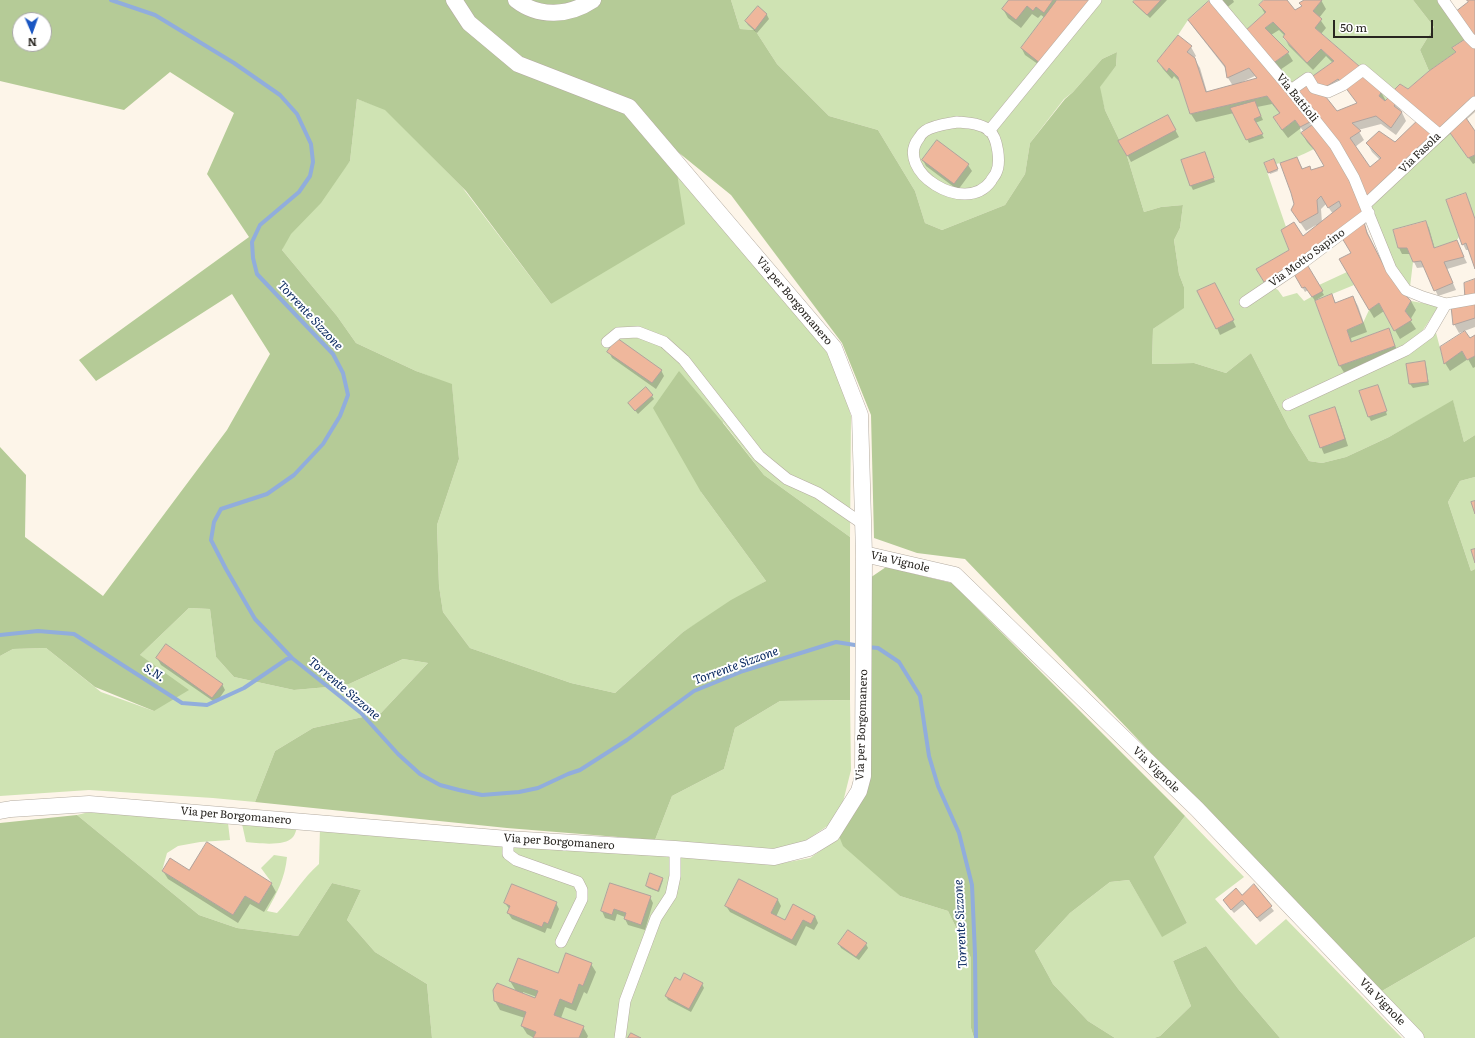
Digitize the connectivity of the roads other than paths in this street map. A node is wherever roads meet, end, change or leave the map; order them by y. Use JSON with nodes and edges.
{"nodes":[{"id":1,"x":454,"y":0,"type":"edge"},
{"id":2,"x":516,"y":0,"type":"edge"},
{"id":3,"x":593,"y":0,"type":"edge"},
{"id":4,"x":1096,"y":0,"type":"edge"},
{"id":5,"x":1215,"y":0,"type":"edge"},
{"id":6,"x":1443,"y":0,"type":"edge"},
{"id":7,"x":1475,"y":43,"type":"edge"},
{"id":8,"x":1291,"y":90,"type":"junction"},
{"id":9,"x":1475,"y":102,"type":"edge"},
{"id":10,"x":989,"y":131,"type":"junction"},
{"id":11,"x":1440,"y":135,"type":"junction"},
{"id":12,"x":1367,"y":208,"type":"junction"},
{"id":13,"x":1475,"y":299,"type":"edge"},
{"id":14,"x":1245,"y":302,"type":"dead end"},
{"id":15,"x":1446,"y":304,"type":"junction"},
{"id":16,"x":607,"y":342,"type":"dead end"},
{"id":17,"x":1288,"y":405,"type":"dead end"},
{"id":18,"x":863,"y":524,"type":"junction"},
{"id":19,"x":864,"y":554,"type":"junction"},
{"id":20,"x":0,"y":811,"type":"edge"},
{"id":21,"x":508,"y":839,"type":"junction"},
{"id":22,"x":675,"y":849,"type":"junction"},
{"id":23,"x":561,"y":942,"type":"dead end"},
{"id":24,"x":620,"y":1038,"type":"edge"},
{"id":25,"x":1416,"y":1038,"type":"edge"}],
"edges":[{"from":1,"to":18,"type":"main road","name":"Via per Borgomanero"},
{"from":2,"to":3,"type":"main road"},
{"from":4,"to":10,"type":"street"},
{"from":5,"to":8,"type":"street","name":"Via Battioli"},
{"from":6,"to":7,"type":"street"},
{"from":8,"to":11,"type":"street"},
{"from":8,"to":12,"type":"street","name":"Via Battioli"},
{"from":9,"to":11,"type":"street","name":"Via Fasola"},
{"from":10,"to":10,"type":"street"},
{"from":11,"to":12,"type":"street","name":"Via Fasola"},
{"from":12,"to":14,"type":"street","name":"Via Motto Sapino"},
{"from":12,"to":15,"type":"street","name":"Via Battioli"},
{"from":13,"to":15,"type":"street"},
{"from":15,"to":17,"type":"street"},
{"from":16,"to":18,"type":"street"},
{"from":18,"to":19,"type":"main road","name":"Via per Borgomanero"},
{"from":19,"to":22,"type":"main road","name":"Via per Borgomanero"},
{"from":19,"to":25,"type":"main road","name":"Via Vignole"},
{"from":20,"to":21,"type":"main road","name":"Via per Borgomanero"},
{"from":21,"to":22,"type":"main road","name":"Via per Borgomanero"},
{"from":21,"to":23,"type":"street"},
{"from":22,"to":24,"type":"street"}]}
